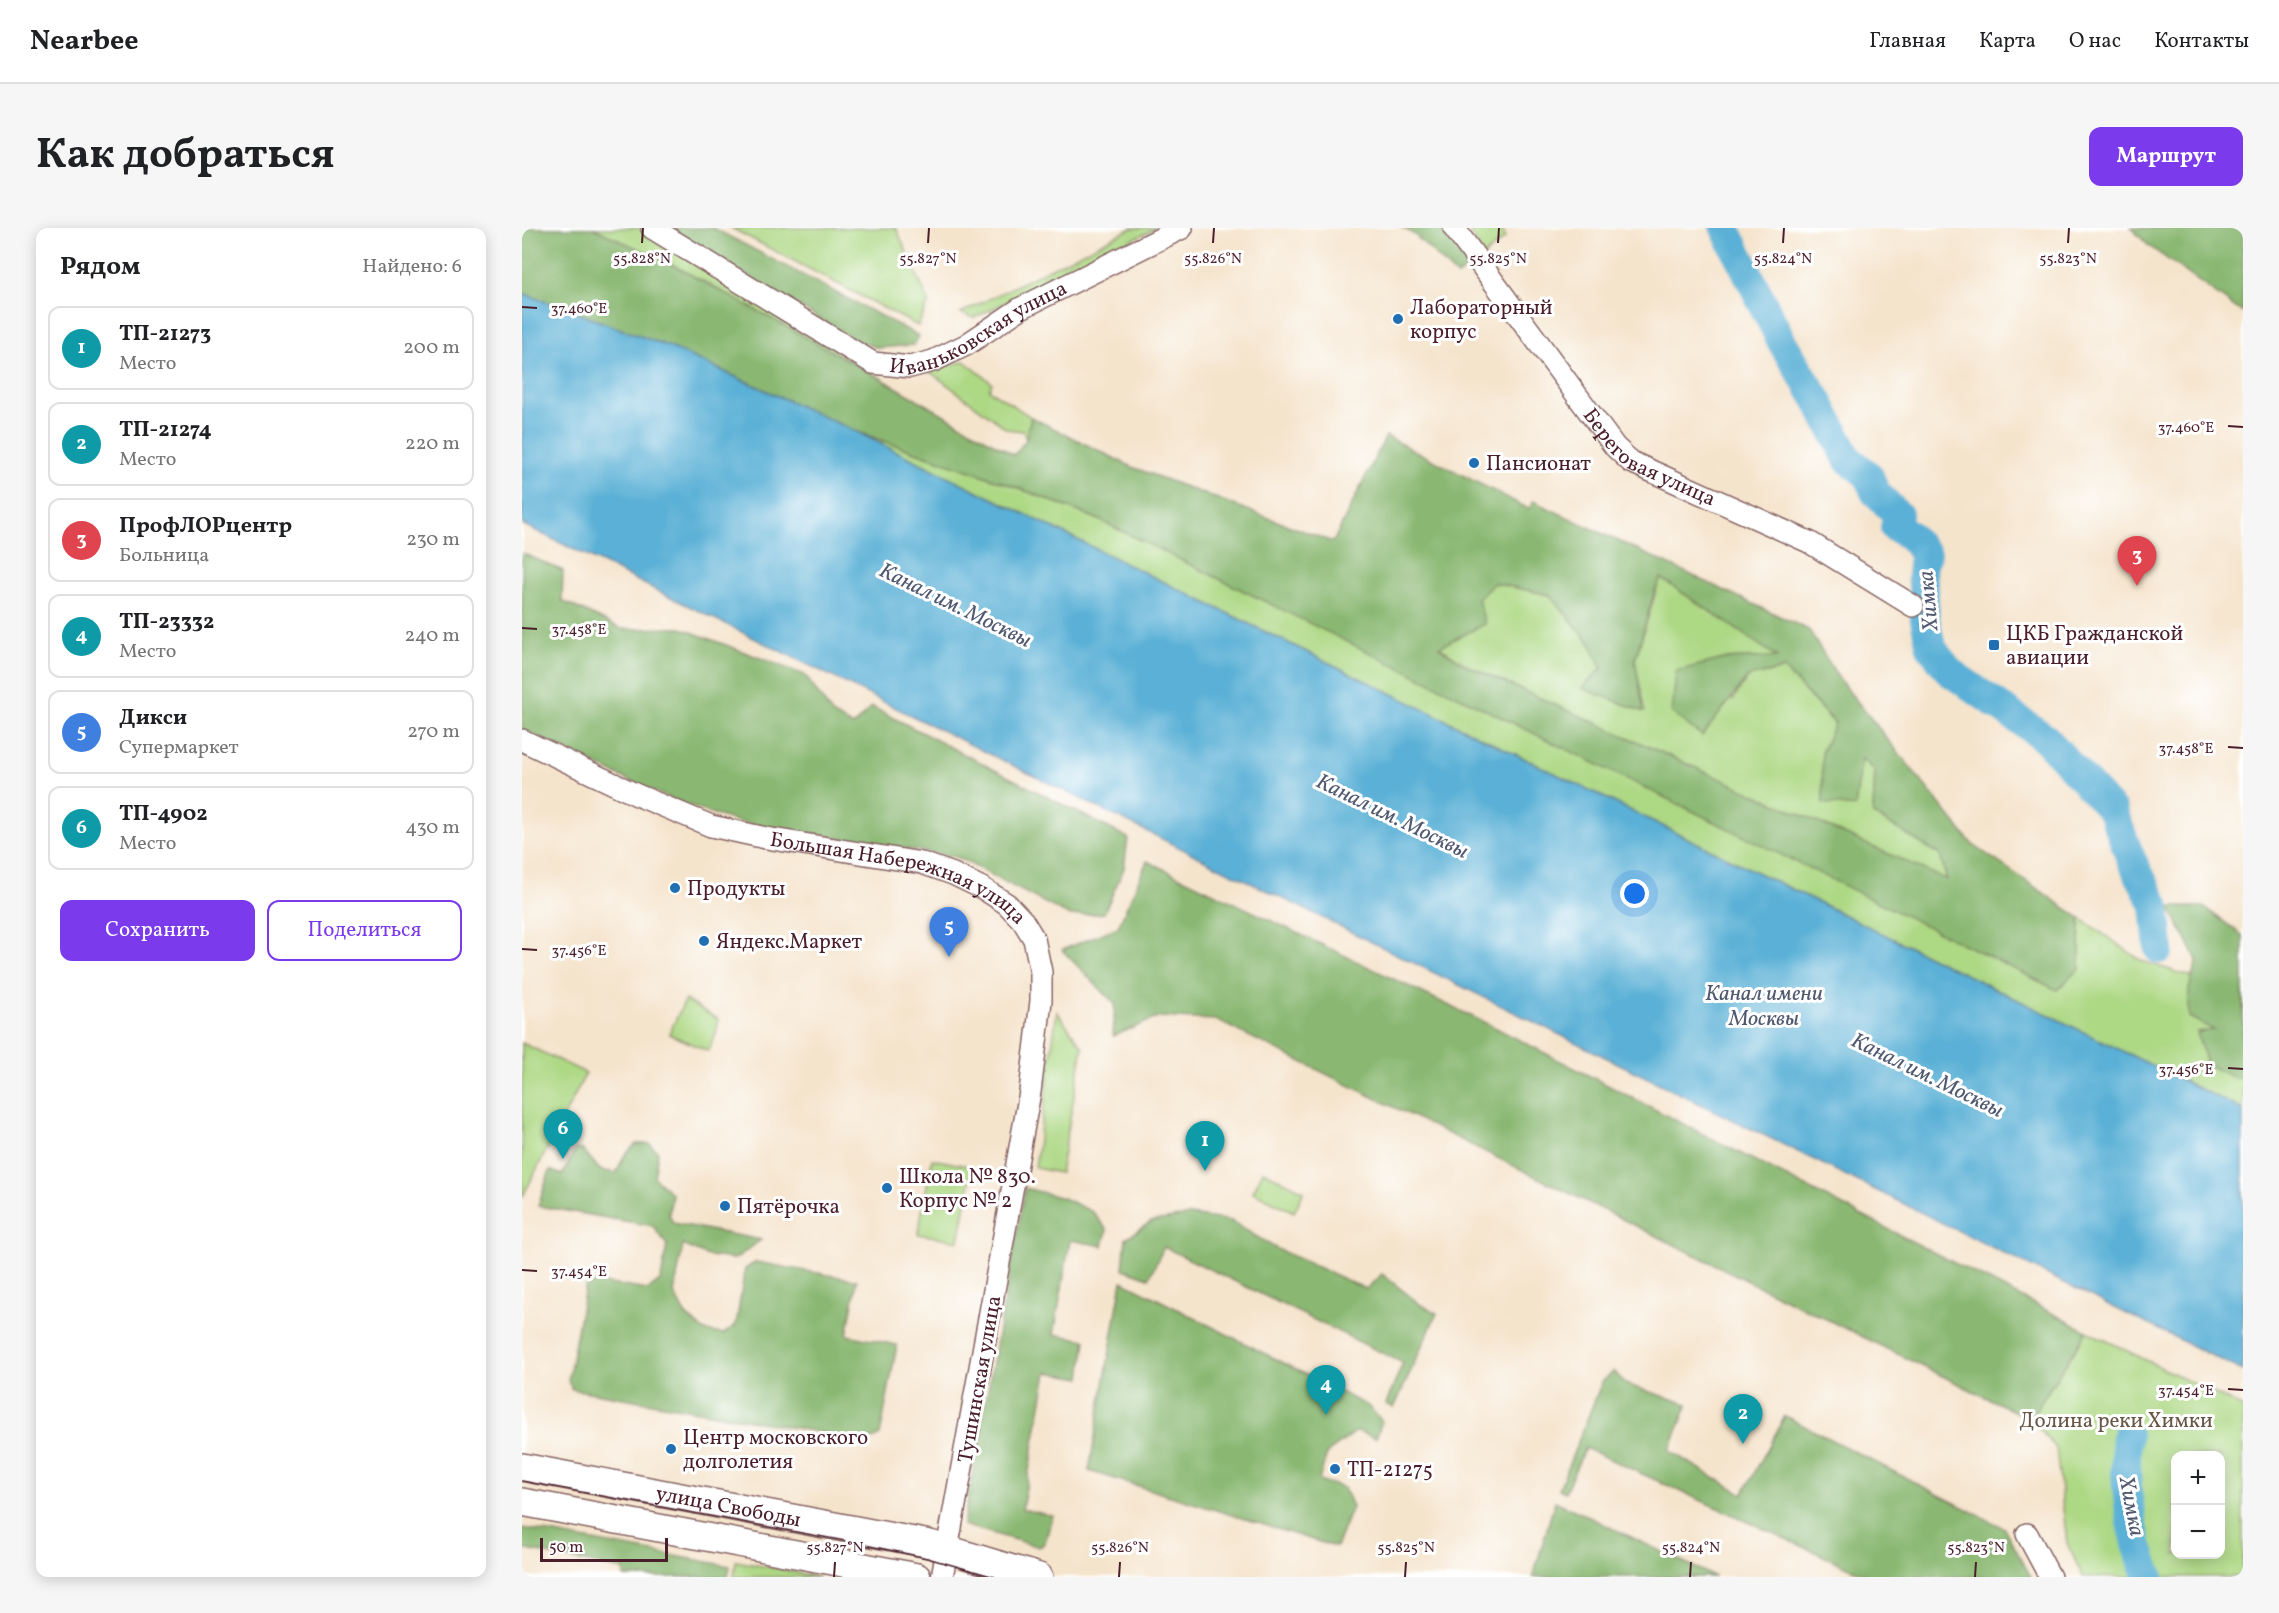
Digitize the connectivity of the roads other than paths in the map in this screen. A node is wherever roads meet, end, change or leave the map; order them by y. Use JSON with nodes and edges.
{"nodes":[{"id":1,"x":652,"y":228,"type":"edge"},
{"id":2,"x":1182,"y":228,"type":"edge"},
{"id":3,"x":1455,"y":228,"type":"edge"},
{"id":4,"x":1913,"y":606,"type":"dead end"},
{"id":5,"x":522,"y":740,"type":"edge"},
{"id":6,"x":1016,"y":1182,"type":"joint"},
{"id":7,"x":522,"y":1467,"type":"edge"},
{"id":8,"x":522,"y":1502,"type":"edge"},
{"id":9,"x":2027,"y":1534,"type":"dead end"},
{"id":10,"x":948,"y":1550,"type":"junction"},
{"id":11,"x":917,"y":1577,"type":"edge"},
{"id":12,"x":942,"y":1577,"type":"edge"},
{"id":13,"x":1039,"y":1577,"type":"edge"},
{"id":14,"x":2050,"y":1577,"type":"edge"}],
"edges":[{"from":1,"to":2,"type":"street","name":"Иваньковская улица"},
{"from":3,"to":4,"type":"street","name":"Береговая улица"},
{"from":5,"to":6,"type":"street","name":"Большая Набережная улица"},
{"from":6,"to":10,"type":"street","name":"Тушинская улица"},
{"from":7,"to":10,"type":"main road","name":"улица Свободы"},
{"from":8,"to":11,"type":"main road","name":"улица Свободы"},
{"from":9,"to":14,"type":"street"},
{"from":10,"to":12,"type":"street","name":"Тушинская улица"},
{"from":10,"to":13,"type":"main road","name":"улица Свободы"}]}
